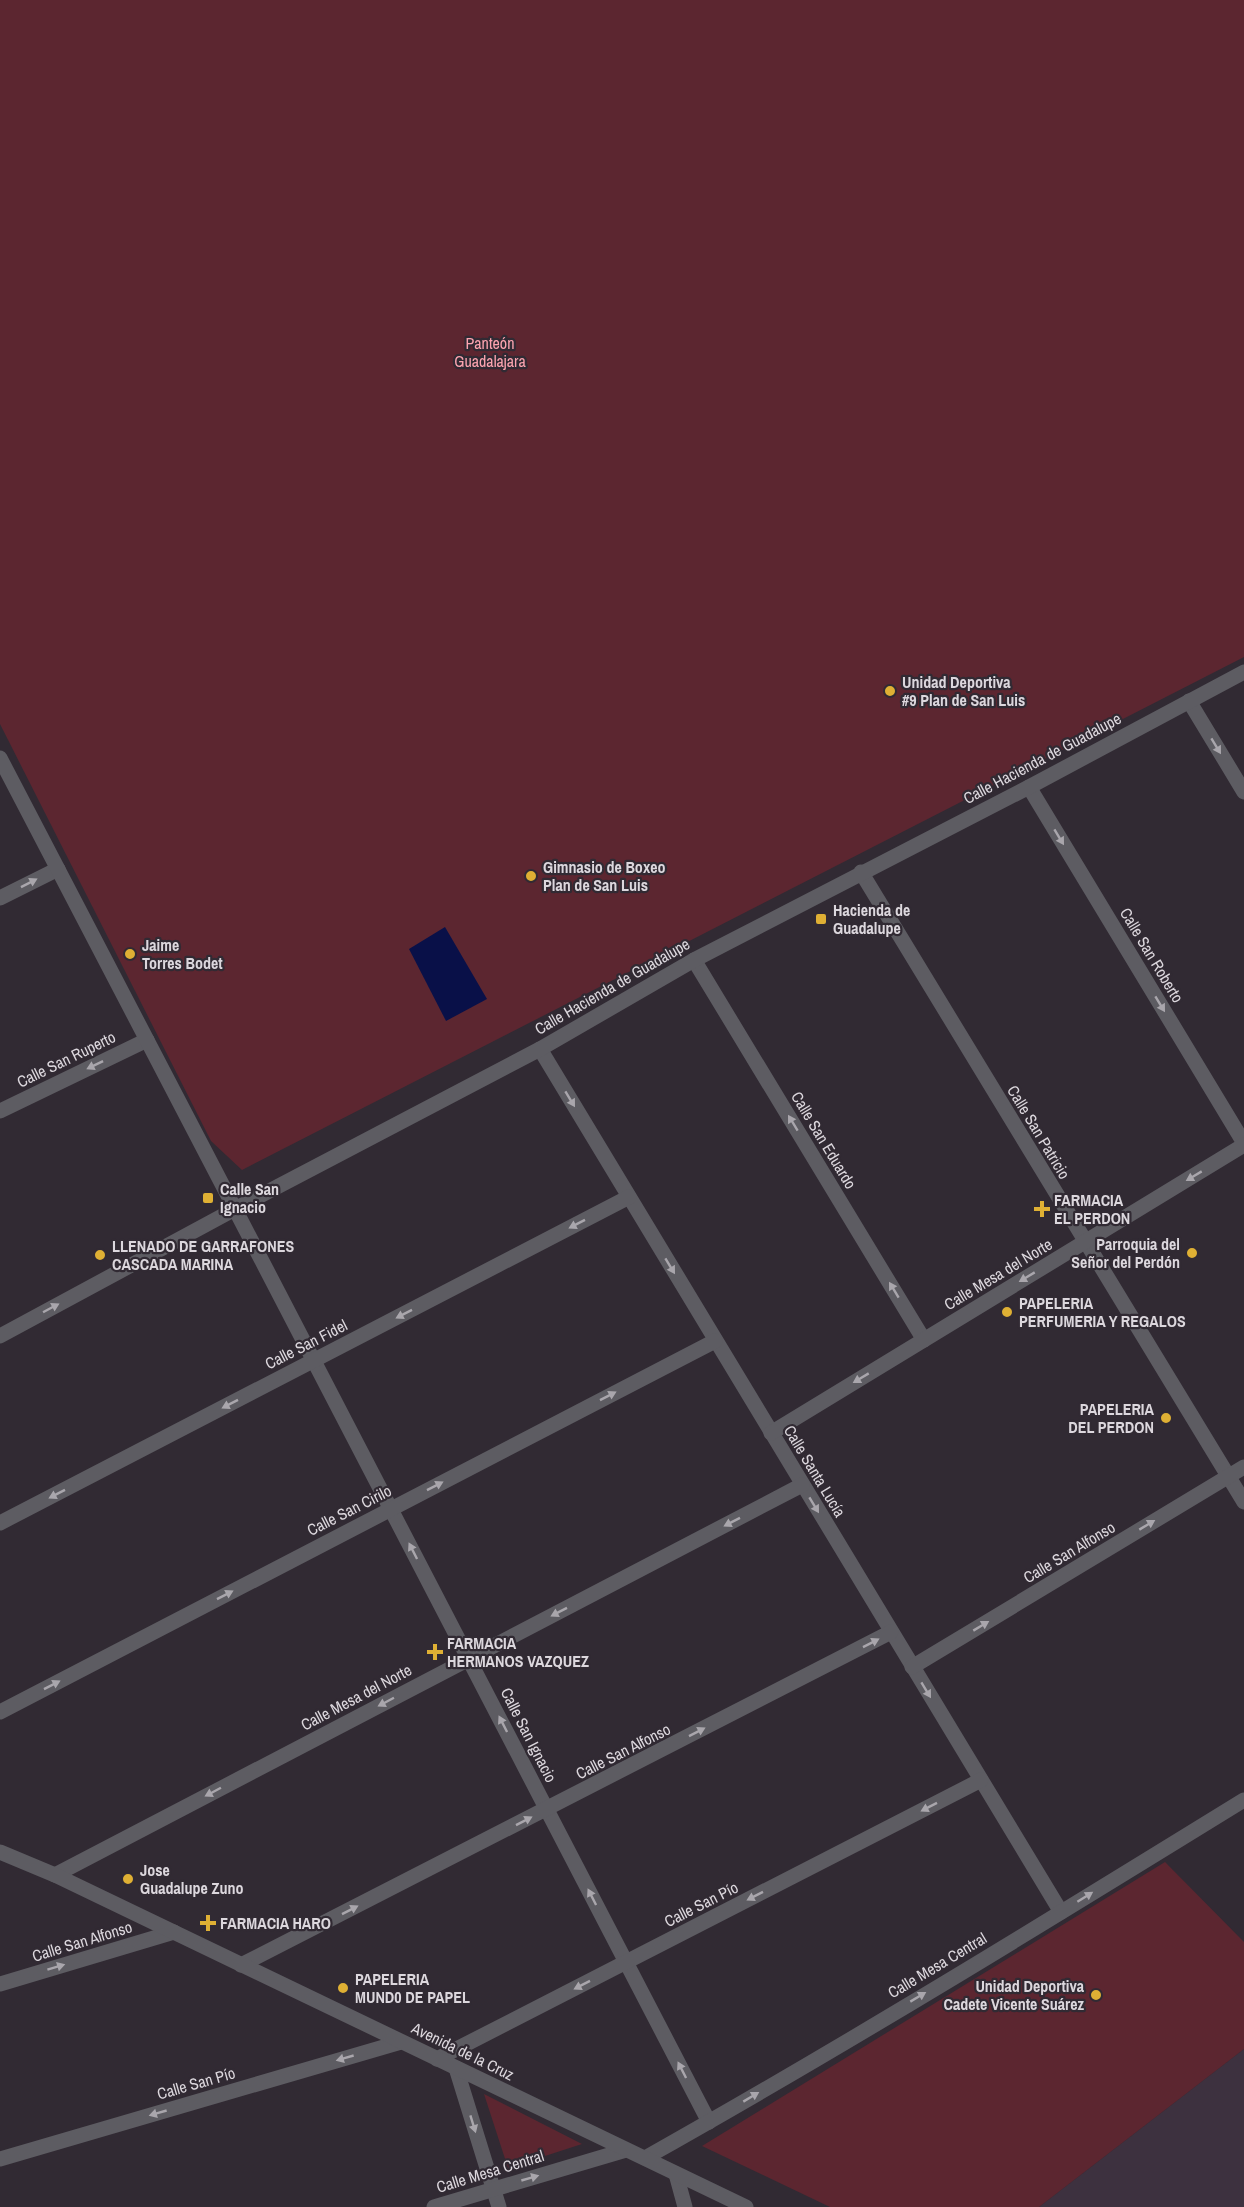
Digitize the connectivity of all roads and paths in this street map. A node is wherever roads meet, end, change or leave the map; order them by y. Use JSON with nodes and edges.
{"nodes":[{"id":1,"x":1244,"y":672,"type":"edge"},
{"id":2,"x":1189,"y":700,"type":"junction"},
{"id":3,"x":0,"y":758,"type":"edge"},
{"id":4,"x":1029,"y":787,"type":"junction"},
{"id":5,"x":1244,"y":792,"type":"edge"},
{"id":6,"x":58,"y":869,"type":"junction"},
{"id":7,"x":861,"y":872,"type":"junction"},
{"id":8,"x":0,"y":898,"type":"edge"},
{"id":9,"x":694,"y":960,"type":"junction"},
{"id":10,"x":147,"y":1040,"type":"junction"},
{"id":11,"x":540,"y":1048,"type":"junction"},
{"id":12,"x":0,"y":1111,"type":"edge"},
{"id":13,"x":1244,"y":1144,"type":"edge"},
{"id":14,"x":628,"y":1197,"type":"junction"},
{"id":15,"x":236,"y":1209,"type":"junction"},
{"id":16,"x":1084,"y":1242,"type":"junction"},
{"id":17,"x":0,"y":1336,"type":"edge"},
{"id":18,"x":924,"y":1340,"type":"junction"},
{"id":19,"x":715,"y":1341,"type":"junction"},
{"id":20,"x":314,"y":1360,"type":"junction"},
{"id":21,"x":771,"y":1433,"type":"junction"},
{"id":22,"x":1244,"y":1467,"type":"edge"},
{"id":23,"x":1228,"y":1476,"type":"junction"},
{"id":24,"x":802,"y":1485,"type":"junction"},
{"id":25,"x":1244,"y":1502,"type":"edge"},
{"id":26,"x":391,"y":1509,"type":"junction"},
{"id":27,"x":0,"y":1523,"type":"edge"},
{"id":28,"x":891,"y":1632,"type":"junction"},
{"id":29,"x":469,"y":1659,"type":"junction"},
{"id":30,"x":912,"y":1667,"type":"junction"},
{"id":31,"x":0,"y":1712,"type":"edge"},
{"id":32,"x":981,"y":1780,"type":"junction"},
{"id":33,"x":1244,"y":1800,"type":"edge"},
{"id":34,"x":547,"y":1810,"type":"junction"},
{"id":35,"x":0,"y":1852,"type":"edge"},
{"id":36,"x":55,"y":1875,"type":"junction"},
{"id":37,"x":1061,"y":1912,"type":"junction"},
{"id":38,"x":174,"y":1932,"type":"junction"},
{"id":39,"x":626,"y":1962,"type":"junction"},
{"id":40,"x":242,"y":1965,"type":"junction"},
{"id":41,"x":0,"y":1984,"type":"edge"},
{"id":42,"x":401,"y":2042,"type":"junction"},
{"id":43,"x":437,"y":2059,"type":"junction"},
{"id":44,"x":456,"y":2068,"type":"junction"},
{"id":45,"x":709,"y":2122,"type":"junction"},
{"id":46,"x":626,"y":2150,"type":"junction"},
{"id":47,"x":645,"y":2158,"type":"junction"},
{"id":48,"x":0,"y":2159,"type":"edge"},
{"id":49,"x":676,"y":2174,"type":"junction"},
{"id":50,"x":493,"y":2189,"type":"junction"},
{"id":51,"x":434,"y":2207,"type":"edge"},
{"id":52,"x":499,"y":2207,"type":"edge"},
{"id":53,"x":685,"y":2207,"type":"edge"},
{"id":54,"x":746,"y":2207,"type":"edge"}],
"edges":[{"from":1,"to":2,"type":"street","name":"Calle Hacienda de Guadalupe"},
{"from":2,"to":4,"type":"street","name":"Calle Hacienda de Guadalupe"},
{"from":2,"to":5,"type":"street","one_way":true},
{"from":3,"to":6,"type":"street","name":"Calle San Ignacio"},
{"from":4,"to":7,"type":"street","name":"Calle Hacienda de Guadalupe"},
{"from":4,"to":13,"type":"street","name":"Calle San Roberto","one_way":true},
{"from":8,"to":6,"type":"street","one_way":true},
{"from":6,"to":10,"type":"street","name":"Calle San Ignacio"},
{"from":7,"to":9,"type":"street","name":"Calle Hacienda de Guadalupe"},
{"from":7,"to":16,"type":"street","name":"Calle San Patricio"},
{"from":9,"to":11,"type":"street","name":"Calle Hacienda de Guadalupe"},
{"from":18,"to":9,"type":"street","name":"Calle San Eduardo","one_way":true},
{"from":10,"to":12,"type":"street","name":"Calle San Ruperto","one_way":true},
{"from":10,"to":15,"type":"street","name":"Calle San Ignacio"},
{"from":11,"to":14,"type":"street","name":"Calle Santa Lucía","one_way":true},
{"from":11,"to":15,"type":"street","name":"Calle Hacienda de Guadalupe"},
{"from":13,"to":16,"type":"street","name":"Calle Mesa del Norte","one_way":true},
{"from":14,"to":19,"type":"street","name":"Calle Santa Lucía","one_way":true},
{"from":14,"to":20,"type":"street","name":"Calle San Fidel","one_way":true},
{"from":17,"to":15,"type":"street","name":"Calle Hacienda de Guadalupe","one_way":true},
{"from":15,"to":20,"type":"street","name":"Calle San Ignacio"},
{"from":16,"to":18,"type":"street","name":"Calle Mesa del Norte","one_way":true},
{"from":16,"to":23,"type":"street","name":"Calle San Patricio"},
{"from":18,"to":21,"type":"street","name":"Calle Mesa del Norte","one_way":true},
{"from":19,"to":21,"type":"street","name":"Calle Santa Lucía"},
{"from":26,"to":19,"type":"street","name":"Calle San Cirilo","one_way":true},
{"from":20,"to":26,"type":"street","name":"Calle San Ignacio"},
{"from":20,"to":27,"type":"street","name":"Calle San Fidel","one_way":true},
{"from":21,"to":24,"type":"street","name":"Calle Santa Lucía"},
{"from":22,"to":23,"type":"street","name":"Calle San Alfonso"},
{"from":23,"to":25,"type":"street","name":"Calle San Patricio"},
{"from":30,"to":23,"type":"street","name":"Calle San Alfonso","one_way":true},
{"from":24,"to":28,"type":"street","name":"Calle Santa Lucía","one_way":true},
{"from":24,"to":29,"type":"street","name":"Calle Mesa del Norte","one_way":true},
{"from":29,"to":26,"type":"street","name":"Calle San Ignacio","one_way":true},
{"from":31,"to":26,"type":"street","name":"Calle San Cirilo","one_way":true},
{"from":28,"to":30,"type":"street","name":"Calle Santa Lucía"},
{"from":34,"to":28,"type":"street","name":"Calle San Alfonso","one_way":true},
{"from":34,"to":29,"type":"street","name":"Calle San Ignacio","one_way":true},
{"from":29,"to":36,"type":"street","name":"Calle Mesa del Norte","one_way":true},
{"from":30,"to":32,"type":"street","name":"Calle Santa Lucía","one_way":true},
{"from":32,"to":37,"type":"street","name":"Calle Santa Lucía"},
{"from":32,"to":39,"type":"street","name":"Calle San Pío","one_way":true},
{"from":37,"to":33,"type":"street","name":"Calle Mesa Central","one_way":true},
{"from":39,"to":34,"type":"street","name":"Calle San Ignacio","one_way":true},
{"from":40,"to":34,"type":"street","name":"Calle San Alfonso","one_way":true},
{"from":35,"to":36,"type":"street","name":"Avenida de la Cruz"},
{"from":36,"to":38,"type":"street","name":"Avenida de la Cruz"},
{"from":45,"to":37,"type":"street","name":"Calle Mesa Central","one_way":true},
{"from":38,"to":40,"type":"street","name":"Avenida de la Cruz"},
{"from":41,"to":38,"type":"street","name":"Calle San Alfonso","one_way":true},
{"from":39,"to":43,"type":"street","name":"Calle San Pío","one_way":true},
{"from":45,"to":39,"type":"street","name":"Calle San Ignacio","one_way":true},
{"from":40,"to":42,"type":"street","name":"Avenida de la Cruz"},
{"from":42,"to":43,"type":"street","name":"Avenida de la Cruz"},
{"from":42,"to":48,"type":"street","name":"Calle San Pío","one_way":true},
{"from":43,"to":44,"type":"street","name":"Avenida de la Cruz"},
{"from":44,"to":46,"type":"street","name":"Avenida de la Cruz"},
{"from":44,"to":50,"type":"street","one_way":true},
{"from":45,"to":47,"type":"street","name":"Calle Mesa Central"},
{"from":46,"to":47,"type":"street","name":"Avenida de la Cruz"},
{"from":50,"to":46,"type":"street","name":"Calle Mesa Central","one_way":true},
{"from":47,"to":49,"type":"street","name":"Avenida de la Cruz"},
{"from":49,"to":53,"type":"street"},
{"from":49,"to":54,"type":"street","name":"Avenida de la Cruz"},
{"from":50,"to":51,"type":"street","name":"Calle Mesa Central"},
{"from":50,"to":52,"type":"street"}]}
